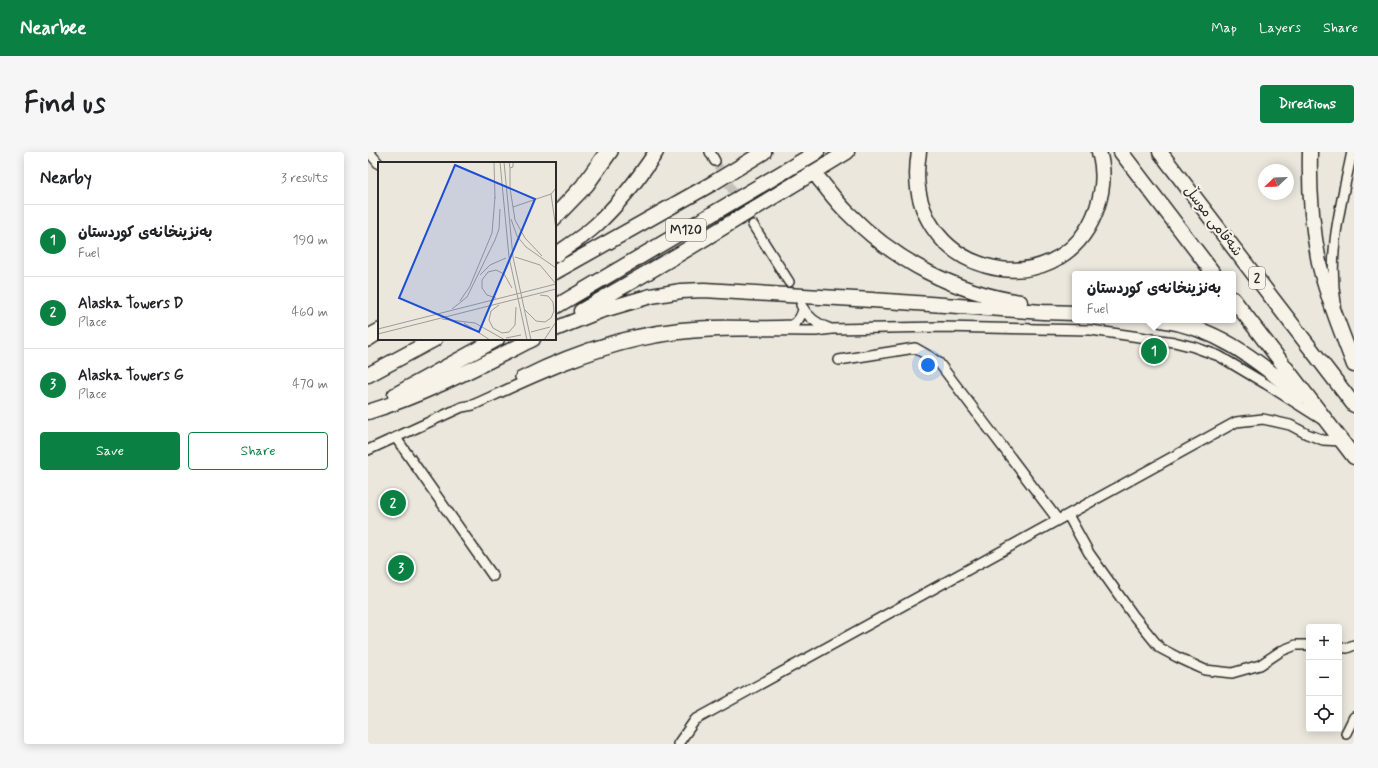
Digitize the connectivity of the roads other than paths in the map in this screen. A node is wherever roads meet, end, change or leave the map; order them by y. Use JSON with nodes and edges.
{"nodes":[{"id":1,"x":369,"y":152,"type":"edge"},
{"id":2,"x":604,"y":152,"type":"edge"},
{"id":3,"x":613,"y":152,"type":"edge"},
{"id":4,"x":656,"y":152,"type":"edge"},
{"id":5,"x":710,"y":152,"type":"edge"},
{"id":6,"x":764,"y":152,"type":"edge"},
{"id":7,"x":817,"y":152,"type":"edge"},
{"id":8,"x":847,"y":152,"type":"edge"},
{"id":9,"x":919,"y":152,"type":"edge"},
{"id":10,"x":1099,"y":152,"type":"edge"},
{"id":11,"x":1121,"y":152,"type":"edge"},
{"id":12,"x":1160,"y":152,"type":"edge"},
{"id":13,"x":1310,"y":152,"type":"edge"},
{"id":14,"x":1352,"y":152,"type":"edge"},
{"id":15,"x":715,"y":161,"type":"tunnel mouth"},
{"id":16,"x":378,"y":163,"type":"edge"},
{"id":17,"x":819,"y":179,"type":"dead end"},
{"id":18,"x":556,"y":211,"type":"edge"},
{"id":19,"x":556,"y":219,"type":"edge"},
{"id":20,"x":753,"y":225,"type":"tunnel mouth"},
{"id":21,"x":556,"y":254,"type":"edge"},
{"id":22,"x":556,"y":271,"type":"edge"},
{"id":23,"x":1212,"y":271,"type":"edge"},
{"id":24,"x":789,"y":282,"type":"dead end"},
{"id":25,"x":1236,"y":303,"type":"edge"},
{"id":26,"x":556,"y":306,"type":"edge"},
{"id":27,"x":1072,"y":311,"type":"edge"},
{"id":28,"x":1072,"y":312,"type":"edge"},
{"id":29,"x":1173,"y":323,"type":"edge"},
{"id":30,"x":556,"y":325,"type":"edge"},
{"id":31,"x":378,"y":329,"type":"edge"},
{"id":32,"x":556,"y":329,"type":"edge"},
{"id":33,"x":832,"y":329,"type":"junction"},
{"id":34,"x":368,"y":334,"type":"edge"},
{"id":35,"x":378,"y":336,"type":"edge"},
{"id":36,"x":1343,"y":337,"type":"junction"},
{"id":37,"x":433,"y":340,"type":"edge"},
{"id":38,"x":495,"y":340,"type":"edge"},
{"id":39,"x":530,"y":340,"type":"edge"},
{"id":40,"x":368,"y":342,"type":"edge"},
{"id":41,"x":839,"y":360,"type":"dead end"},
{"id":42,"x":1354,"y":365,"type":"edge"},
{"id":43,"x":368,"y":375,"type":"edge"},
{"id":44,"x":1354,"y":405,"type":"edge"},
{"id":45,"x":462,"y":407,"type":"junction"},
{"id":46,"x":1318,"y":409,"type":"junction"},
{"id":47,"x":368,"y":411,"type":"edge"},
{"id":48,"x":1330,"y":425,"type":"junction"},
{"id":49,"x":396,"y":438,"type":"junction"},
{"id":50,"x":1342,"y":441,"type":"junction"},
{"id":51,"x":368,"y":450,"type":"edge"},
{"id":52,"x":1354,"y":457,"type":"edge"},
{"id":53,"x":1068,"y":515,"type":"junction"},
{"id":54,"x":1058,"y":520,"type":"junction"},
{"id":55,"x":493,"y":576,"type":"dead end"},
{"id":56,"x":1306,"y":645,"type":"edge"},
{"id":57,"x":1342,"y":647,"type":"edge"},
{"id":58,"x":1354,"y":647,"type":"edge"},
{"id":59,"x":1354,"y":717,"type":"edge"},
{"id":60,"x":1346,"y":733,"type":"dead end"},
{"id":61,"x":678,"y":744,"type":"edge"}],
"edges":[{"from":1,"to":16,"type":"street"},
{"from":2,"to":18,"type":"street"},
{"from":3,"to":19,"type":"street"},
{"from":4,"to":21,"type":"highway"},
{"from":5,"to":15,"type":"street"},
{"from":6,"to":22,"type":"highway","number":"M120"},
{"from":7,"to":26,"type":"highway","number":"M120"},
{"from":8,"to":30,"type":"highway"},
{"from":9,"to":10,"type":"highway"},
{"from":11,"to":23,"type":"highway"},
{"from":12,"to":44,"type":"highway","name":"شەقامی موسڵ","number":"2"},
{"from":13,"to":36,"type":"highway"},
{"from":14,"to":36,"type":"street"},
{"from":17,"to":27,"type":"highway"},
{"from":20,"to":24,"type":"street"},
{"from":25,"to":46,"type":"highway","number":"2"},
{"from":28,"to":32,"type":"highway"},
{"from":29,"to":46,"type":"highway"},
{"from":31,"to":34,"type":"street"},
{"from":33,"to":45,"type":"street"},
{"from":33,"to":45,"type":"street"},
{"from":33,"to":48,"type":"street"},
{"from":35,"to":40,"type":"street"},
{"from":36,"to":42,"type":"highway"},
{"from":37,"to":43,"type":"highway"},
{"from":38,"to":47,"type":"highway"},
{"from":39,"to":47,"type":"highway"},
{"from":41,"to":54,"type":"street"},
{"from":45,"to":49,"type":"street"},
{"from":46,"to":48,"type":"highway","number":"2"},
{"from":48,"to":50,"type":"highway","number":"2"},
{"from":49,"to":51,"type":"street"},
{"from":49,"to":55,"type":"street"},
{"from":50,"to":52,"type":"highway","number":"2"},
{"from":50,"to":53,"type":"street"},
{"from":53,"to":54,"type":"street"},
{"from":53,"to":56,"type":"street"},
{"from":54,"to":61,"type":"street"},
{"from":57,"to":58,"type":"street"},
{"from":59,"to":60,"type":"street"}]}
